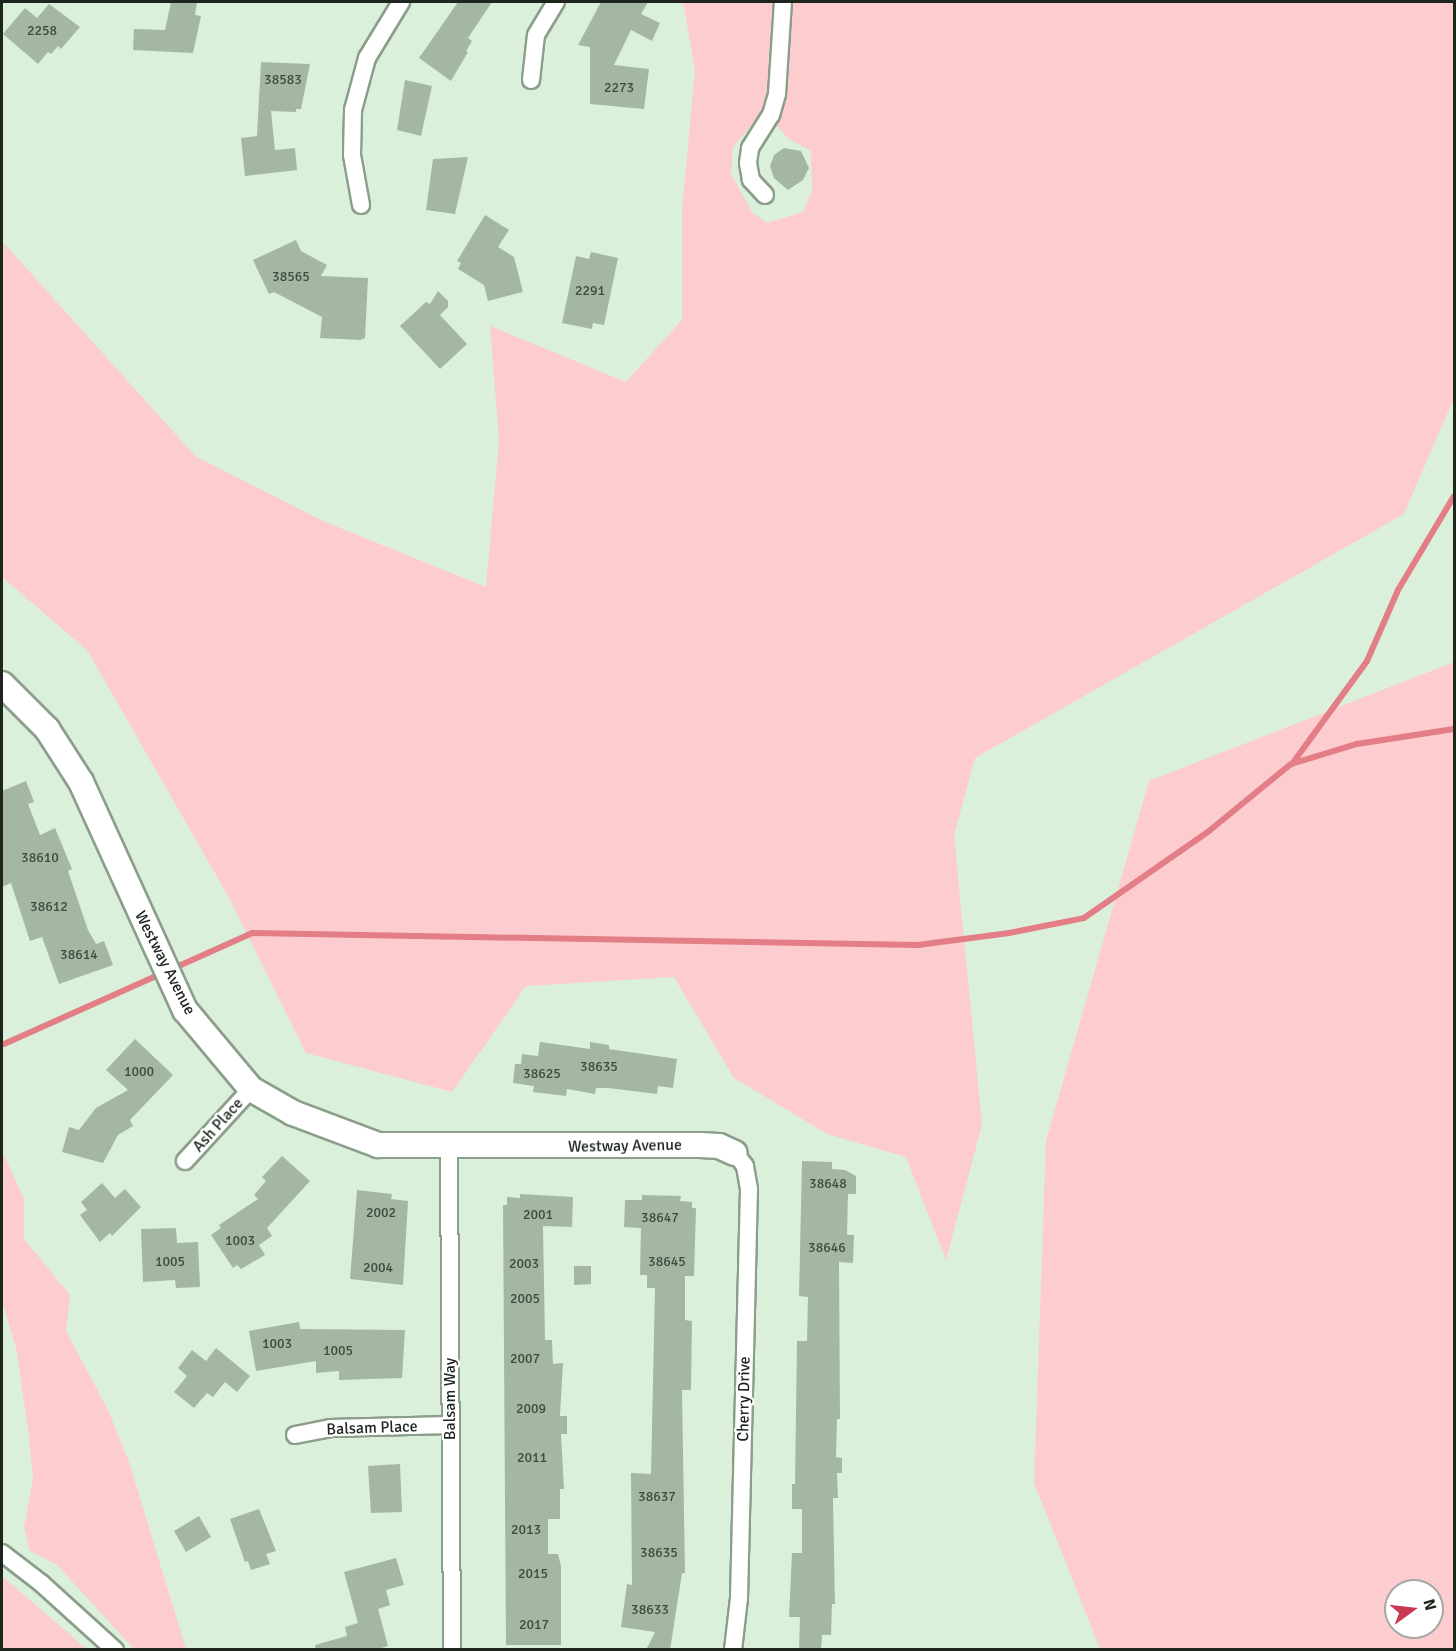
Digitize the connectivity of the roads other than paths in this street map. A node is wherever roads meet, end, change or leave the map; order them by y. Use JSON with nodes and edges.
{"nodes":[{"id":1,"x":556,"y":2,"type":"edge"},
{"id":2,"x":783,"y":2,"type":"edge"},
{"id":3,"x":397,"y":3,"type":"edge"},
{"id":4,"x":531,"y":80,"type":"dead end"},
{"id":5,"x":765,"y":195,"type":"dead end"},
{"id":6,"x":361,"y":205,"type":"dead end"},
{"id":7,"x":2,"y":684,"type":"edge"},
{"id":8,"x":251,"y":1089,"type":"junction"},
{"id":9,"x":449,"y":1148,"type":"junction"},
{"id":10,"x":735,"y":1153,"type":"joint"},
{"id":11,"x":185,"y":1161,"type":"dead end"},
{"id":12,"x":450,"y":1425,"type":"junction"},
{"id":13,"x":295,"y":1435,"type":"dead end"},
{"id":14,"x":2,"y":1554,"type":"edge"},
{"id":15,"x":115,"y":1650,"type":"edge"},
{"id":16,"x":452,"y":1650,"type":"edge"},
{"id":17,"x":733,"y":1650,"type":"edge"}],
"edges":[{"from":1,"to":4,"type":"street"},
{"from":2,"to":5,"type":"street"},
{"from":3,"to":6,"type":"street"},
{"from":7,"to":8,"type":"street","name":"Westway Avenue"},
{"from":8,"to":9,"type":"street","name":"Westway Avenue"},
{"from":8,"to":11,"type":"street","name":"Ash Place"},
{"from":9,"to":10,"type":"street","name":"Westway Avenue"},
{"from":9,"to":12,"type":"street","name":"Balsam Way"},
{"from":10,"to":17,"type":"street","name":"Cherry Drive"},
{"from":12,"to":13,"type":"street","name":"Balsam Place"},
{"from":12,"to":16,"type":"street","name":"Balsam Way"},
{"from":14,"to":15,"type":"street"}]}
